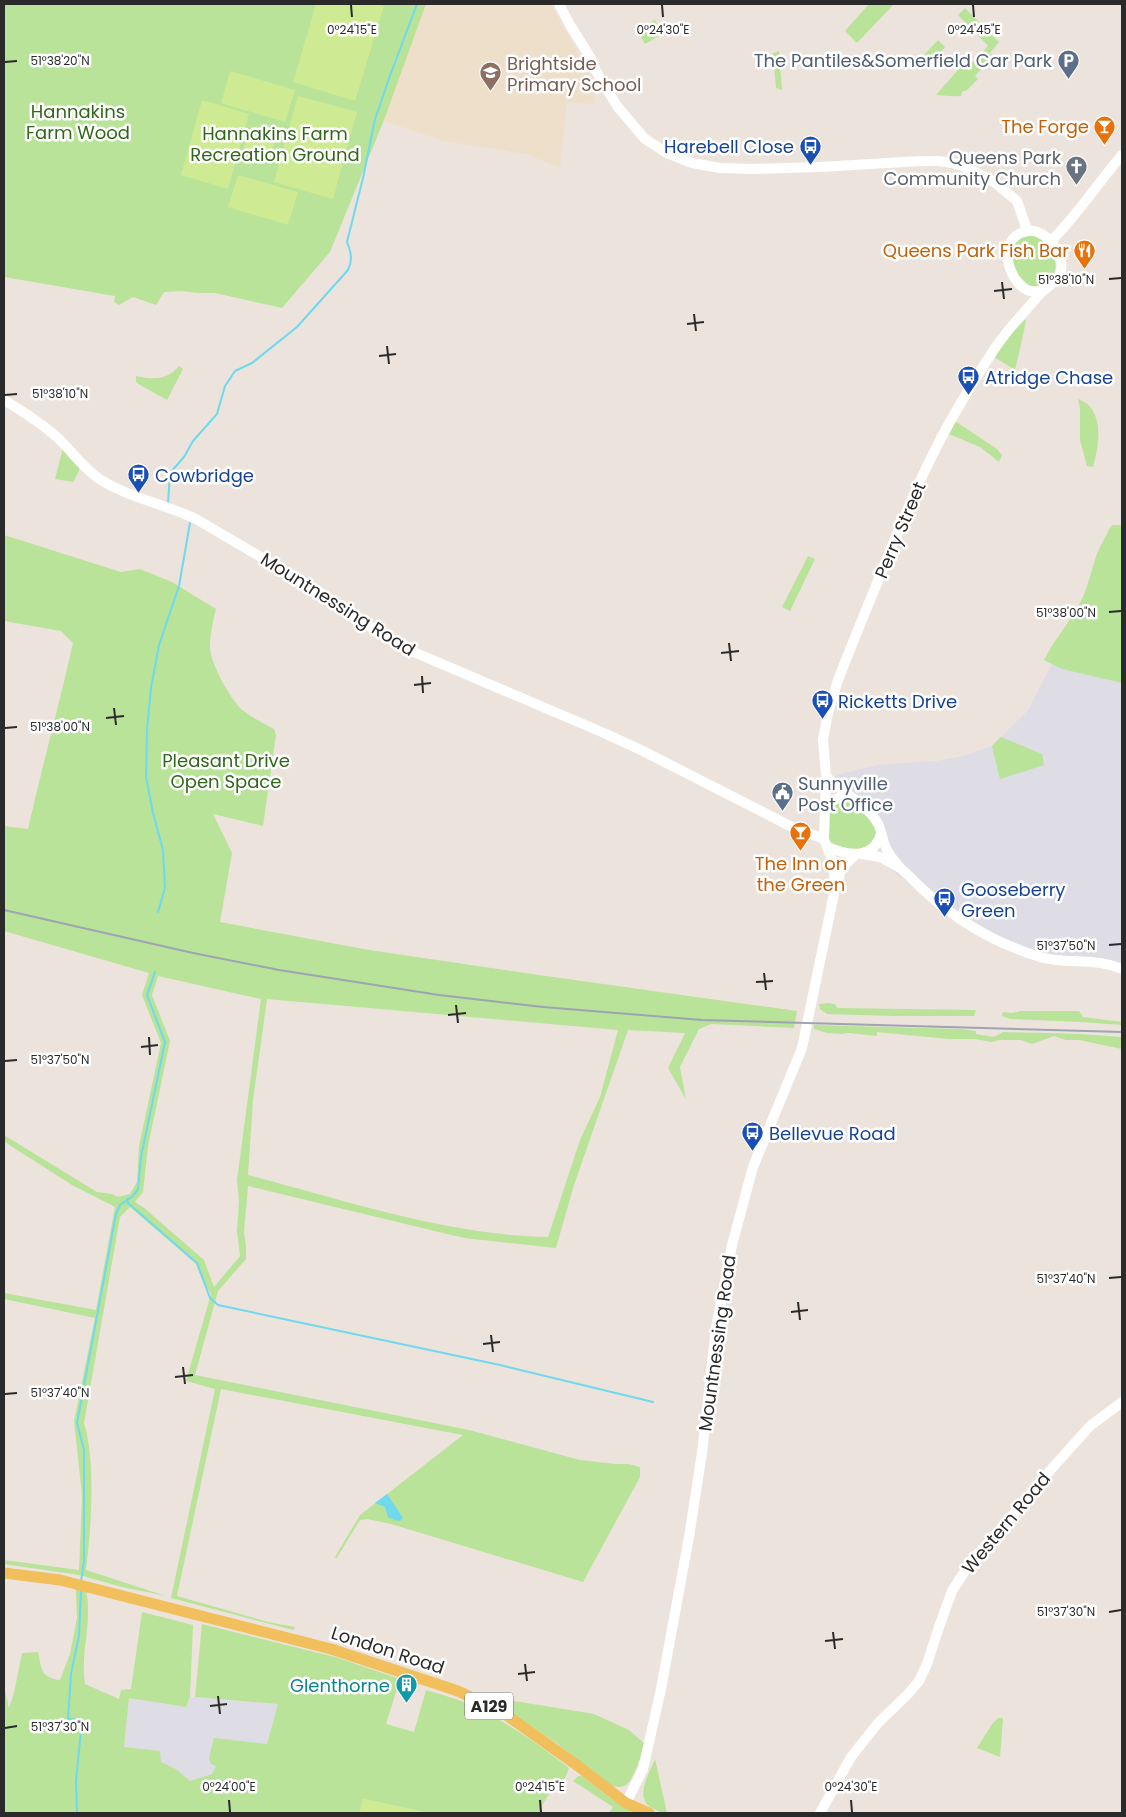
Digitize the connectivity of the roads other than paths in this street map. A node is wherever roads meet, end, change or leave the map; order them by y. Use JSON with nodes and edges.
{"nodes":[{"id":1,"x":559,"y":4,"type":"edge"},
{"id":2,"x":1122,"y":155,"type":"edge"},
{"id":3,"x":1028,"y":230,"type":"junction"},
{"id":4,"x":1052,"y":240,"type":"junction"},
{"id":5,"x":1027,"y":290,"type":"junction"},
{"id":6,"x":1042,"y":291,"type":"junction"},
{"id":7,"x":1029,"y":306,"type":"junction"},
{"id":8,"x":4,"y":400,"type":"edge"},
{"id":9,"x":826,"y":776,"type":"junction"},
{"id":10,"x":847,"y":794,"type":"junction"},
{"id":11,"x":825,"y":808,"type":"junction"},
{"id":12,"x":824,"y":820,"type":"junction"},
{"id":13,"x":798,"y":830,"type":"junction"},
{"id":14,"x":881,"y":834,"type":"junction"},
{"id":15,"x":826,"y":843,"type":"junction"},
{"id":16,"x":858,"y":854,"type":"junction"},
{"id":17,"x":901,"y":868,"type":"junction"},
{"id":18,"x":835,"y":889,"type":"junction"},
{"id":19,"x":1122,"y":969,"type":"edge"},
{"id":20,"x":1122,"y":1402,"type":"edge"},
{"id":21,"x":4,"y":1573,"type":"edge"},
{"id":22,"x":626,"y":1803,"type":"junction"},
{"id":23,"x":649,"y":1813,"type":"edge"},
{"id":24,"x":820,"y":1813,"type":"edge"}],
"edges":[{"from":1,"to":3,"type":"street"},
{"from":2,"to":4,"type":"street"},
{"from":3,"to":4,"type":"street"},
{"from":3,"to":5,"type":"street"},
{"from":4,"to":6,"type":"street"},
{"from":5,"to":6,"type":"street"},
{"from":5,"to":7,"type":"street"},
{"from":6,"to":7,"type":"street","name":"Perry Street"},
{"from":7,"to":9,"type":"street","name":"Perry Street"},
{"from":8,"to":13,"type":"street","name":"Mountnessing Road"},
{"from":9,"to":10,"type":"street"},
{"from":9,"to":11,"type":"street","name":"Perry Street"},
{"from":10,"to":11,"type":"street"},
{"from":10,"to":14,"type":"street"},
{"from":11,"to":12,"type":"street","name":"Mountnessing Road"},
{"from":12,"to":13,"type":"street"},
{"from":12,"to":15,"type":"street","name":"Mountnessing Road"},
{"from":13,"to":15,"type":"street","name":"Mountnessing Road"},
{"from":14,"to":16,"type":"street","name":"Mountnessing Road"},
{"from":14,"to":17,"type":"street"},
{"from":15,"to":16,"type":"street","name":"Mountnessing Road"},
{"from":15,"to":18,"type":"street","name":"Mountnessing Road"},
{"from":16,"to":17,"type":"street"},
{"from":16,"to":18,"type":"street","name":"Mountnessing Road"},
{"from":17,"to":19,"type":"street"},
{"from":18,"to":22,"type":"street","name":"Mountnessing Road"},
{"from":20,"to":24,"type":"street","name":"Western Road"},
{"from":21,"to":22,"type":"main road","name":"London Road","number":"A129"},
{"from":22,"to":23,"type":"main road","name":"London Road","number":"A129"}]}
